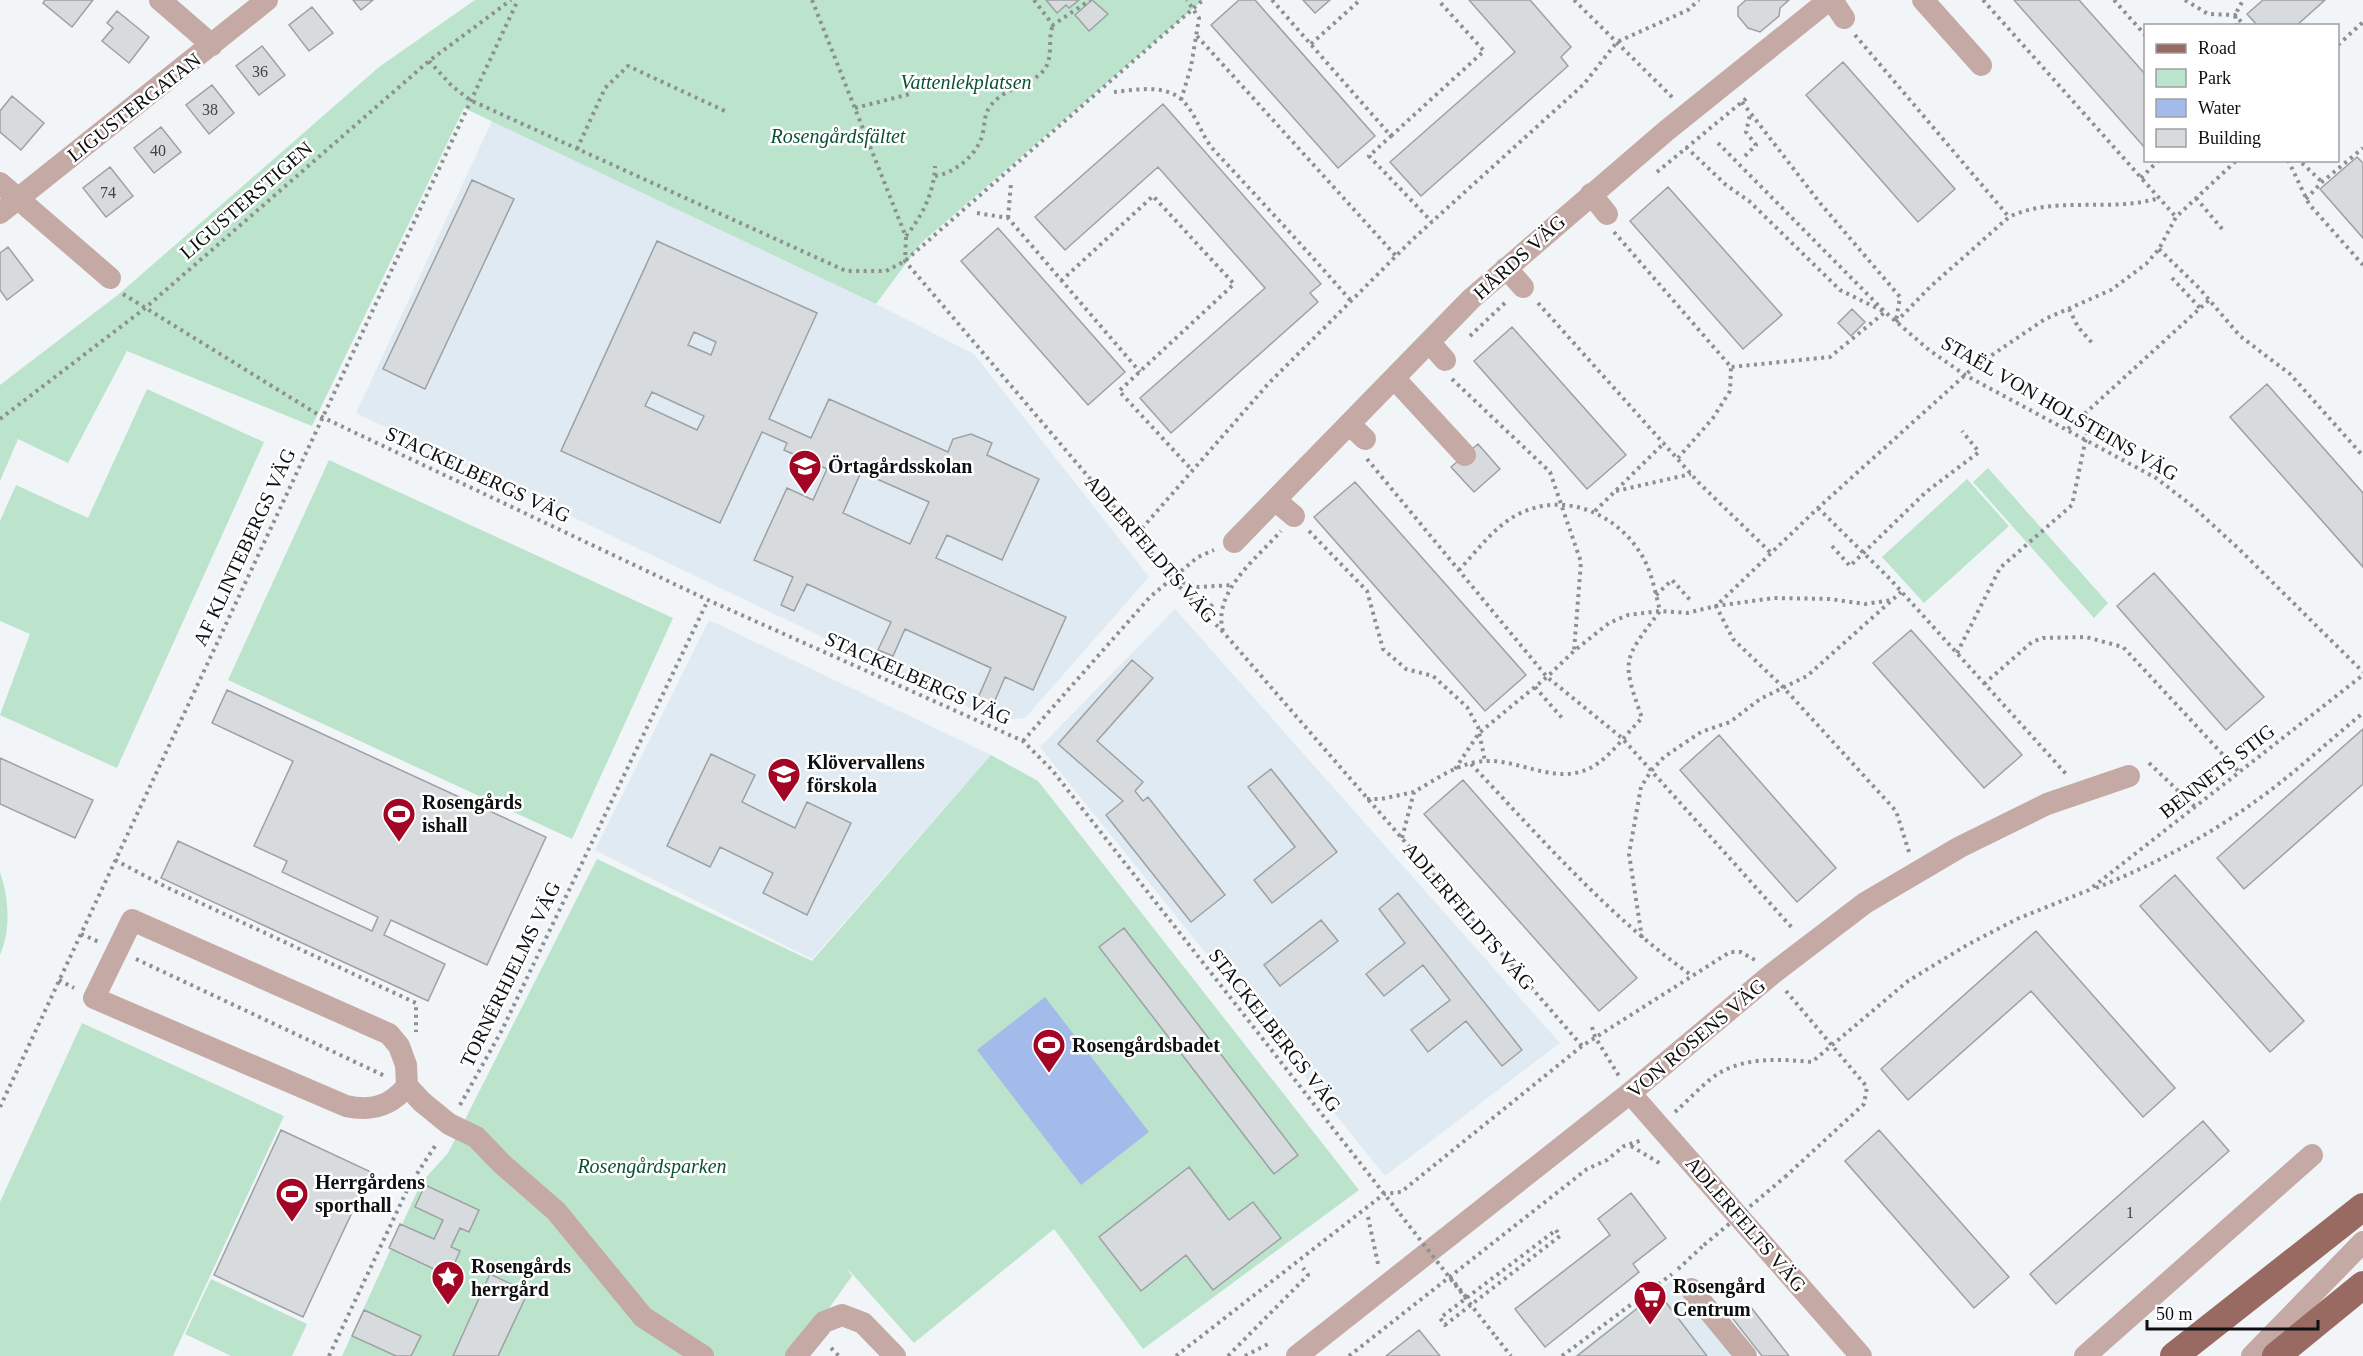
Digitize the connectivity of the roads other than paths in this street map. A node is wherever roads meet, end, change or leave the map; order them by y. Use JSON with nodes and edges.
{"nodes":[{"id":1,"x":160,"y":0,"type":"edge"},
{"id":2,"x":267,"y":0,"type":"edge"},
{"id":3,"x":1923,"y":0,"type":"edge"},
{"id":4,"x":1835,"y":6,"type":"edge"},
{"id":5,"x":212,"y":45,"type":"junction"},
{"id":6,"x":1981,"y":65,"type":"dead end"},
{"id":7,"x":0,"y":183,"type":"edge"},
{"id":8,"x":1591,"y":194,"type":"junction"},
{"id":9,"x":19,"y":198,"type":"junction"},
{"id":10,"x":0,"y":213,"type":"edge"},
{"id":11,"x":1607,"y":219,"type":"road end"},
{"id":12,"x":1506,"y":268,"type":"junction"},
{"id":13,"x":110,"y":278,"type":"road end"},
{"id":14,"x":1523,"y":287,"type":"road end"},
{"id":15,"x":1429,"y":342,"type":"junction"},
{"id":16,"x":1446,"y":367,"type":"road end"},
{"id":17,"x":1394,"y":378,"type":"junction"},
{"id":18,"x":1465,"y":455,"type":"dead end"},
{"id":19,"x":1275,"y":500,"type":"junction"},
{"id":20,"x":1294,"y":516,"type":"road end"},
{"id":21,"x":1234,"y":542,"type":"road end"},
{"id":22,"x":2129,"y":776,"type":"dead end"},
{"id":23,"x":407,"y":1086,"type":"junction"},
{"id":24,"x":1630,"y":1093,"type":"junction"},
{"id":25,"x":2312,"y":1155,"type":"dead end"},
{"id":26,"x":2363,"y":1207,"type":"edge"},
{"id":27,"x":2363,"y":1242,"type":"edge"},
{"id":28,"x":2363,"y":1285,"type":"edge"},
{"id":29,"x":1692,"y":1289,"type":"dead end"},
{"id":30,"x":704,"y":1356,"type":"edge"},
{"id":31,"x":796,"y":1356,"type":"edge"},
{"id":32,"x":895,"y":1356,"type":"edge"},
{"id":33,"x":1297,"y":1356,"type":"edge"},
{"id":34,"x":1746,"y":1356,"type":"edge"},
{"id":35,"x":1862,"y":1356,"type":"edge"},
{"id":36,"x":2085,"y":1356,"type":"edge"},
{"id":37,"x":2174,"y":1356,"type":"edge"},
{"id":38,"x":2252,"y":1356,"type":"edge"},
{"id":39,"x":2276,"y":1356,"type":"edge"}],
"edges":[{"from":1,"to":5,"type":"street"},
{"from":2,"to":5,"type":"street","name":"LIGUSTERGATAN"},
{"from":3,"to":6,"type":"street"},
{"from":4,"to":8,"type":"street","name":"HÅRDS VÄG"},
{"from":5,"to":9,"type":"street","name":"LIGUSTERGATAN"},
{"from":7,"to":9,"type":"street"},
{"from":8,"to":11,"type":"street"},
{"from":8,"to":12,"type":"street","name":"HÅRDS VÄG"},
{"from":9,"to":10,"type":"street","name":"LIGUSTERGATAN"},
{"from":9,"to":13,"type":"street"},
{"from":12,"to":14,"type":"street"},
{"from":12,"to":15,"type":"street","name":"HÅRDS VÄG"},
{"from":15,"to":16,"type":"street"},
{"from":15,"to":17,"type":"street","name":"HÅRDS VÄG"},
{"from":17,"to":18,"type":"street"},
{"from":17,"to":19,"type":"street","name":"HÅRDS VÄG"},
{"from":19,"to":20,"type":"street"},
{"from":19,"to":21,"type":"street","name":"HÅRDS VÄG"},
{"from":22,"to":24,"type":"street","name":"VON ROSENS VÄG"},
{"from":23,"to":23,"type":"street"},
{"from":23,"to":30,"type":"street"},
{"from":24,"to":33,"type":"street","name":"VON ROSENS VÄG"},
{"from":24,"to":35,"type":"street","name":"ADLERFELTS VÄG"},
{"from":25,"to":36,"type":"street"},
{"from":26,"to":37,"type":"main road"},
{"from":27,"to":38,"type":"street"},
{"from":28,"to":39,"type":"main road"},
{"from":29,"to":34,"type":"street"},
{"from":31,"to":32,"type":"street"}]}
